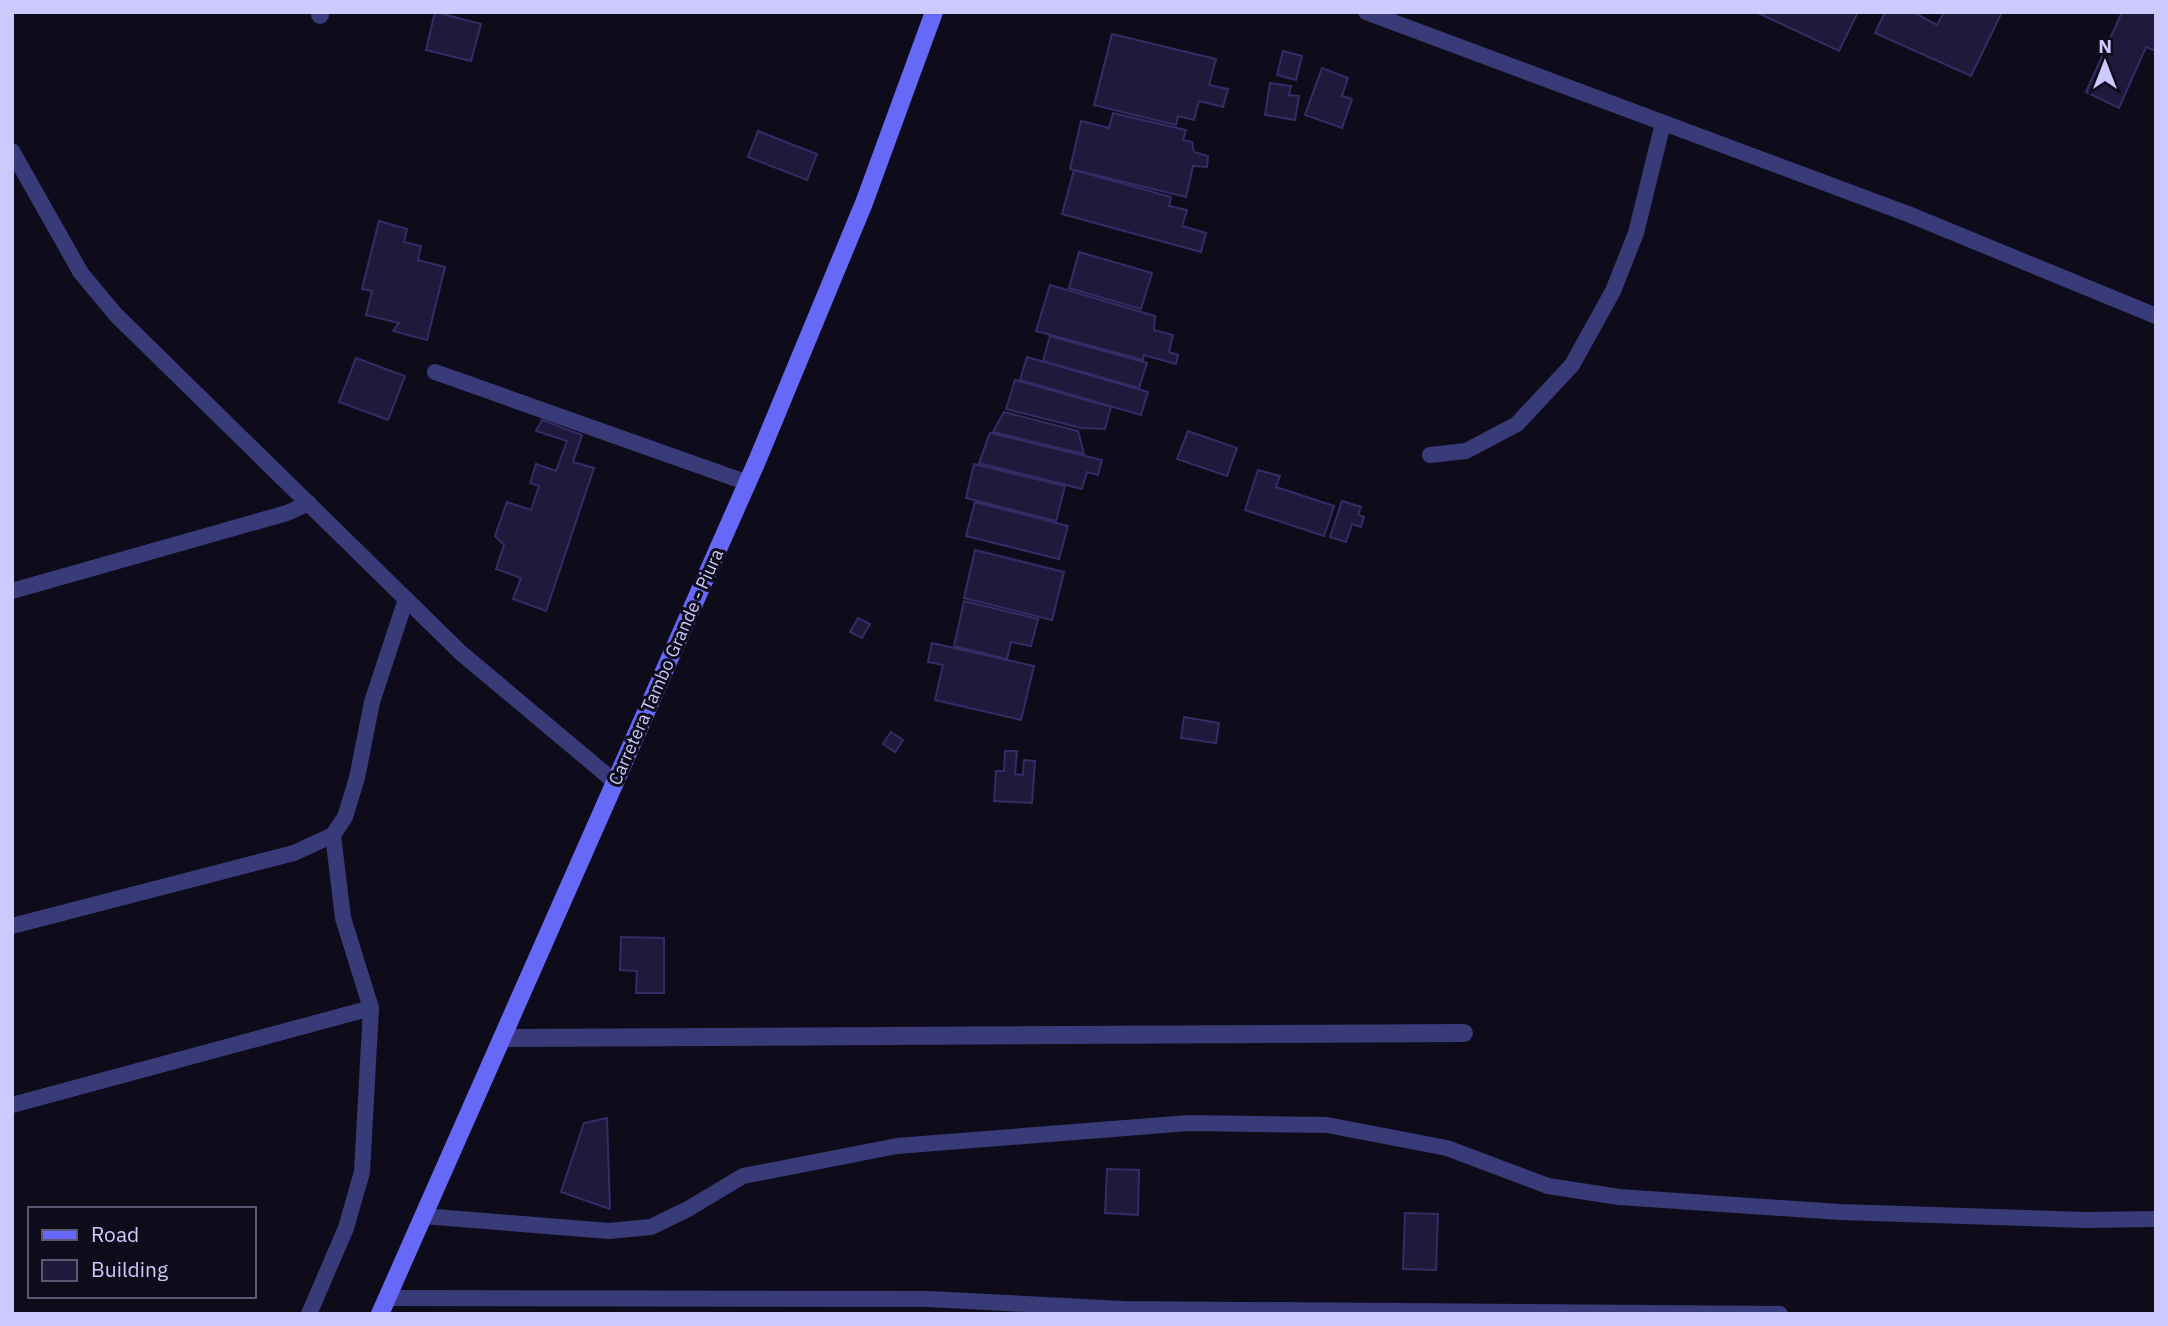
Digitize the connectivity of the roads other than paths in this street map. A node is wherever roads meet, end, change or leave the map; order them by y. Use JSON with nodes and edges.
{"nodes":[{"id":1,"x":934,"y":12,"type":"edge"},
{"id":2,"x":1366,"y":12,"type":"edge"},
{"id":3,"x":1663,"y":123,"type":"junction"},
{"id":4,"x":12,"y":151,"type":"edge"},
{"id":5,"x":2156,"y":316,"type":"edge"},
{"id":6,"x":435,"y":372,"type":"dead end"},
{"id":7,"x":1430,"y":455,"type":"dead end"},
{"id":8,"x":748,"y":483,"type":"junction"},
{"id":9,"x":309,"y":503,"type":"junction"},
{"id":10,"x":12,"y":591,"type":"edge"},
{"id":11,"x":405,"y":599,"type":"junction"},
{"id":12,"x":615,"y":782,"type":"junction"},
{"id":13,"x":333,"y":835,"type":"junction"},
{"id":14,"x":12,"y":926,"type":"edge"},
{"id":15,"x":371,"y":1007,"type":"junction"},
{"id":16,"x":1464,"y":1033,"type":"dead end"},
{"id":17,"x":502,"y":1038,"type":"junction"},
{"id":18,"x":12,"y":1105,"type":"edge"},
{"id":19,"x":423,"y":1216,"type":"junction"},
{"id":20,"x":2156,"y":1219,"type":"edge"},
{"id":21,"x":384,"y":1306,"type":"edge"},
{"id":22,"x":309,"y":1314,"type":"edge"},
{"id":23,"x":1780,"y":1314,"type":"edge"}],
"edges":[{"from":1,"to":8,"type":"main road","name":"Carretera Tambo Grande - Piura"},
{"from":2,"to":3,"type":"lane"},
{"from":3,"to":5,"type":"lane"},
{"from":3,"to":7,"type":"lane"},
{"from":4,"to":9,"type":"lane"},
{"from":6,"to":8,"type":"lane"},
{"from":8,"to":12,"type":"main road","name":"Carretera Tambo Grande - Piura"},
{"from":9,"to":10,"type":"lane"},
{"from":9,"to":11,"type":"lane"},
{"from":11,"to":12,"type":"lane"},
{"from":11,"to":13,"type":"lane"},
{"from":12,"to":17,"type":"main road","name":"Carretera Tambo Grande - Piura"},
{"from":13,"to":14,"type":"lane"},
{"from":13,"to":15,"type":"lane"},
{"from":15,"to":18,"type":"lane"},
{"from":15,"to":22,"type":"lane"},
{"from":16,"to":17,"type":"street"},
{"from":17,"to":19,"type":"main road","name":"Carretera Tambo Grande - Piura"},
{"from":19,"to":20,"type":"lane"},
{"from":19,"to":21,"type":"main road","name":"Carretera Tambo Grande - Piura"},
{"from":21,"to":23,"type":"lane"}]}
